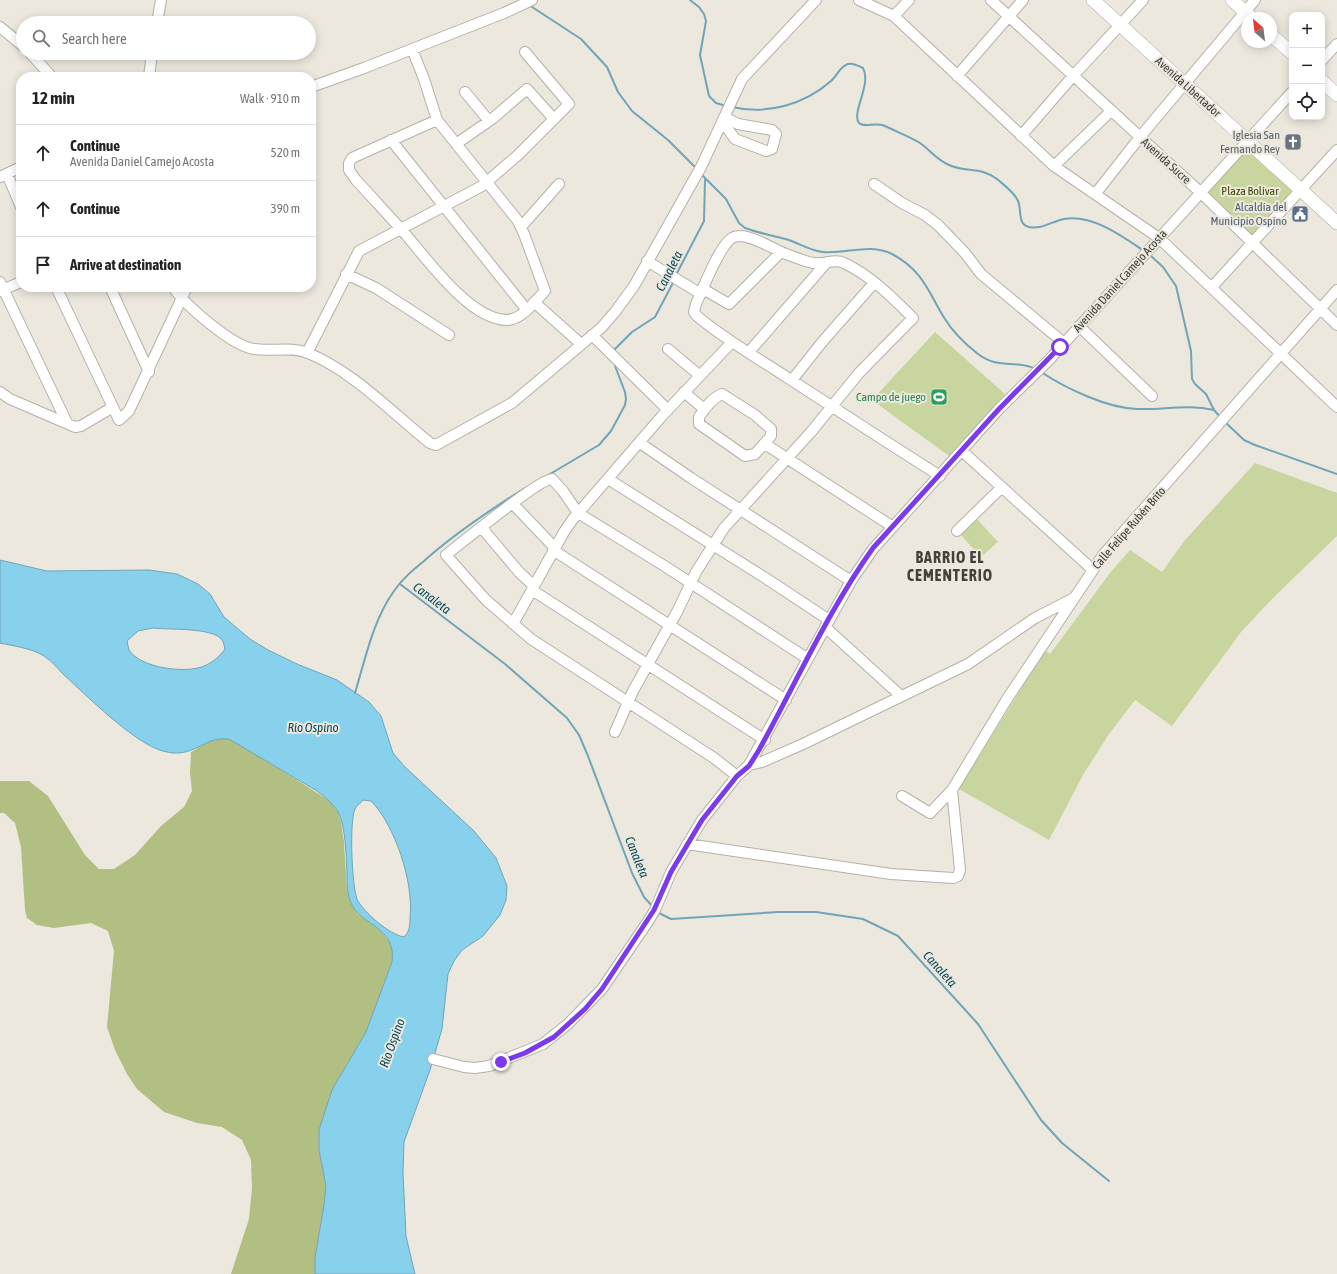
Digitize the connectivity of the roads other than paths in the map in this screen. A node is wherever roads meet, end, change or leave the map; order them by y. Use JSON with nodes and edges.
{"nodes":[{"id":1,"x":161,"y":0,"type":"edge"},
{"id":2,"x":532,"y":0,"type":"edge"},
{"id":3,"x":816,"y":0,"type":"edge"},
{"id":4,"x":859,"y":0,"type":"edge"},
{"id":5,"x":909,"y":0,"type":"edge"},
{"id":6,"x":991,"y":0,"type":"edge"},
{"id":7,"x":1024,"y":0,"type":"edge"},
{"id":8,"x":1093,"y":0,"type":"edge"},
{"id":9,"x":1143,"y":0,"type":"edge"},
{"id":10,"x":1232,"y":0,"type":"edge"},
{"id":11,"x":1255,"y":0,"type":"edge"},
{"id":12,"x":1246,"y":12,"type":"edge"},
{"id":13,"x":1250,"y":12,"type":"edge"},
{"id":14,"x":1008,"y":15,"type":"junction"},
{"id":15,"x":158,"y":16,"type":"edge"},
{"id":16,"x":894,"y":16,"type":"junction"},
{"id":17,"x":1241,"y":24,"type":"edge"},
{"id":18,"x":1120,"y":25,"type":"junction"},
{"id":19,"x":0,"y":27,"type":"edge"},
{"id":20,"x":16,"y":40,"type":"edge"},
{"id":21,"x":1277,"y":40,"type":"edge"},
{"id":22,"x":1337,"y":44,"type":"edge"},
{"id":23,"x":412,"y":49,"type":"junction"},
{"id":24,"x":1289,"y":50,"type":"edge"},
{"id":25,"x":525,"y":52,"type":"dead end"},
{"id":26,"x":1325,"y":57,"type":"edge"},
{"id":27,"x":36,"y":60,"type":"edge"},
{"id":28,"x":151,"y":60,"type":"edge"},
{"id":29,"x":47,"y":72,"type":"edge"},
{"id":30,"x":150,"y":72,"type":"edge"},
{"id":31,"x":957,"y":76,"type":"junction"},
{"id":32,"x":1073,"y":76,"type":"junction"},
{"id":33,"x":1325,"y":84,"type":"edge"},
{"id":34,"x":316,"y":85,"type":"edge"},
{"id":35,"x":1184,"y":85,"type":"junction"},
{"id":36,"x":465,"y":92,"type":"dead end"},
{"id":37,"x":1289,"y":95,"type":"edge"},
{"id":38,"x":1337,"y":95,"type":"edge"},
{"id":39,"x":1111,"y":111,"type":"junction"},
{"id":40,"x":726,"y":113,"type":"junction"},
{"id":41,"x":554,"y":119,"type":"junction"},
{"id":42,"x":437,"y":120,"type":"junction"},
{"id":43,"x":489,"y":122,"type":"junction"},
{"id":44,"x":1021,"y":136,"type":"junction"},
{"id":45,"x":1140,"y":137,"type":"junction"},
{"id":46,"x":391,"y":140,"type":"junction"},
{"id":47,"x":1248,"y":141,"type":"junction"},
{"id":48,"x":456,"y":144,"type":"junction"},
{"id":49,"x":1337,"y":150,"type":"edge"},
{"id":50,"x":1054,"y":166,"type":"junction"},
{"id":51,"x":16,"y":169,"type":"edge"},
{"id":52,"x":3,"y":175,"type":"edge"},
{"id":53,"x":487,"y":182,"type":"junction"},
{"id":54,"x":559,"y":184,"type":"dead end"},
{"id":55,"x":874,"y":184,"type":"dead end"},
{"id":56,"x":1300,"y":189,"type":"junction"},
{"id":57,"x":1200,"y":192,"type":"junction"},
{"id":58,"x":1096,"y":193,"type":"junction"},
{"id":59,"x":16,"y":198,"type":"edge"},
{"id":60,"x":444,"y":206,"type":"junction"},
{"id":61,"x":1337,"y":223,"type":"edge"},
{"id":62,"x":521,"y":227,"type":"junction"},
{"id":63,"x":400,"y":228,"type":"junction"},
{"id":64,"x":1159,"y":238,"type":"junction"},
{"id":65,"x":1252,"y":242,"type":"junction"},
{"id":66,"x":781,"y":252,"type":"junction"},
{"id":67,"x":647,"y":262,"type":"junction"},
{"id":68,"x":827,"y":262,"type":"junction"},
{"id":69,"x":346,"y":274,"type":"junction"},
{"id":70,"x":16,"y":283,"type":"edge"},
{"id":71,"x":874,"y":283,"type":"junction"},
{"id":72,"x":1,"y":287,"type":"edge"},
{"id":73,"x":1212,"y":287,"type":"junction"},
{"id":74,"x":1337,"y":290,"type":"edge"},
{"id":75,"x":58,"y":292,"type":"edge"},
{"id":76,"x":112,"y":292,"type":"edge"},
{"id":77,"x":177,"y":292,"type":"edge"},
{"id":78,"x":185,"y":292,"type":"edge"},
{"id":79,"x":702,"y":292,"type":"junction"},
{"id":80,"x":182,"y":299,"type":"junction"},
{"id":81,"x":530,"y":305,"type":"junction"},
{"id":82,"x":1320,"y":309,"type":"junction"},
{"id":83,"x":1337,"y":325,"type":"edge"},
{"id":84,"x":1079,"y":326,"type":"junction"},
{"id":85,"x":448,"y":335,"type":"dead end"},
{"id":86,"x":592,"y":335,"type":"junction"},
{"id":87,"x":732,"y":342,"type":"junction"},
{"id":88,"x":1064,"y":343,"type":"junction"},
{"id":89,"x":581,"y":344,"type":"junction"},
{"id":90,"x":668,"y":349,"type":"dead end"},
{"id":91,"x":749,"y":352,"type":"junction"},
{"id":92,"x":307,"y":353,"type":"junction"},
{"id":93,"x":1281,"y":354,"type":"junction"},
{"id":94,"x":149,"y":372,"type":"junction"},
{"id":95,"x":699,"y":376,"type":"junction"},
{"id":96,"x":792,"y":380,"type":"junction"},
{"id":97,"x":0,"y":392,"type":"edge"},
{"id":98,"x":684,"y":392,"type":"junction"},
{"id":99,"x":1152,"y":396,"type":"dead end"},
{"id":100,"x":831,"y":406,"type":"junction"},
{"id":101,"x":113,"y":407,"type":"junction"},
{"id":102,"x":1337,"y":407,"type":"edge"},
{"id":103,"x":704,"y":409,"type":"junction"},
{"id":104,"x":668,"y":410,"type":"junction"},
{"id":105,"x":68,"y":423,"type":"junction"},
{"id":106,"x":640,"y":442,"type":"junction"},
{"id":107,"x":765,"y":444,"type":"junction"},
{"id":108,"x":962,"y":450,"type":"junction"},
{"id":109,"x":787,"y":459,"type":"junction"},
{"id":110,"x":940,"y":476,"type":"junction"},
{"id":111,"x":608,"y":479,"type":"junction"},
{"id":112,"x":1002,"y":487,"type":"junction"},
{"id":113,"x":513,"y":504,"type":"junction"},
{"id":114,"x":740,"y":509,"type":"junction"},
{"id":115,"x":578,"y":513,"type":"junction"},
{"id":116,"x":482,"y":527,"type":"junction"},
{"id":117,"x":893,"y":527,"type":"junction"},
{"id":118,"x":957,"y":531,"type":"dead end"},
{"id":119,"x":713,"y":545,"type":"junction"},
{"id":120,"x":554,"y":549,"type":"junction"},
{"id":121,"x":1093,"y":570,"type":"junction"},
{"id":122,"x":851,"y":581,"type":"junction"},
{"id":123,"x":690,"y":584,"type":"junction"},
{"id":124,"x":533,"y":588,"type":"junction"},
{"id":125,"x":1074,"y":598,"type":"junction"},
{"id":126,"x":513,"y":624,"type":"junction"},
{"id":127,"x":827,"y":624,"type":"junction"},
{"id":128,"x":670,"y":625,"type":"junction"},
{"id":129,"x":808,"y":659,"type":"junction"},
{"id":130,"x":648,"y":665,"type":"junction"},
{"id":131,"x":901,"y":696,"type":"junction"},
{"id":132,"x":786,"y":700,"type":"junction"},
{"id":133,"x":628,"y":703,"type":"junction"},
{"id":134,"x":614,"y":732,"type":"dead end"},
{"id":135,"x":765,"y":740,"type":"junction"},
{"id":136,"x":749,"y":766,"type":"junction"},
{"id":137,"x":737,"y":776,"type":"junction"},
{"id":138,"x":952,"y":790,"type":"junction"},
{"id":139,"x":902,"y":796,"type":"dead end"},
{"id":140,"x":687,"y":844,"type":"junction"},
{"id":141,"x":434,"y":1059,"type":"dead end"}],
"edges":[{"from":1,"to":15,"type":"street"},
{"from":2,"to":23,"type":"street"},
{"from":3,"to":40,"type":"street"},
{"from":4,"to":16,"type":"street"},
{"from":5,"to":16,"type":"street"},
{"from":6,"to":14,"type":"street","name":"Avenida Sucre"},
{"from":7,"to":14,"type":"street"},
{"from":8,"to":18,"type":"main road","name":"Avenida Libertador"},
{"from":9,"to":18,"type":"street"},
{"from":10,"to":12,"type":"main road"},
{"from":11,"to":13,"type":"street"},
{"from":14,"to":31,"type":"street"},
{"from":14,"to":32,"type":"street","name":"Avenida Sucre"},
{"from":16,"to":31,"type":"street"},
{"from":17,"to":35,"type":"street"},
{"from":18,"to":32,"type":"street"},
{"from":18,"to":35,"type":"main road","name":"Avenida Libertador"},
{"from":19,"to":20,"type":"street"},
{"from":21,"to":24,"type":"main road"},
{"from":22,"to":26,"type":"street"},
{"from":23,"to":34,"type":"street"},
{"from":23,"to":42,"type":"street"},
{"from":25,"to":41,"type":"street"},
{"from":27,"to":29,"type":"street"},
{"from":28,"to":30,"type":"street"},
{"from":31,"to":44,"type":"street"},
{"from":32,"to":39,"type":"street","name":"Avenida Sucre"},
{"from":32,"to":44,"type":"street"},
{"from":33,"to":38,"type":"main road"},
{"from":35,"to":45,"type":"street"},
{"from":35,"to":47,"type":"main road","name":"Avenida Libertador"},
{"from":36,"to":43,"type":"street"},
{"from":37,"to":47,"type":"street","name":"Avenida Daniel Camejo Acosta"},
{"from":39,"to":45,"type":"street","name":"Avenida Sucre"},
{"from":39,"to":50,"type":"street"},
{"from":40,"to":40,"type":"street"},
{"from":40,"to":67,"type":"street"},
{"from":41,"to":43,"type":"street"},
{"from":41,"to":53,"type":"street"},
{"from":42,"to":46,"type":"street"},
{"from":42,"to":48,"type":"street"},
{"from":43,"to":48,"type":"street"},
{"from":44,"to":50,"type":"street"},
{"from":45,"to":57,"type":"street","name":"Avenida Sucre"},
{"from":45,"to":58,"type":"street"},
{"from":46,"to":60,"type":"street"},
{"from":46,"to":63,"type":"street"},
{"from":47,"to":56,"type":"main road","name":"Avenida Libertador"},
{"from":47,"to":57,"type":"street","name":"Avenida Daniel Camejo Acosta"},
{"from":48,"to":53,"type":"street"},
{"from":49,"to":56,"type":"street"},
{"from":50,"to":58,"type":"street"},
{"from":51,"to":52,"type":"street"},
{"from":52,"to":59,"type":"street"},
{"from":53,"to":60,"type":"street"},
{"from":53,"to":62,"type":"street"},
{"from":54,"to":62,"type":"street"},
{"from":55,"to":88,"type":"street"},
{"from":56,"to":61,"type":"main road","name":"Avenida Libertador"},
{"from":56,"to":65,"type":"street"},
{"from":57,"to":64,"type":"street","name":"Avenida Daniel Camejo Acosta"},
{"from":57,"to":65,"type":"street","name":"Avenida Sucre"},
{"from":58,"to":64,"type":"street"},
{"from":60,"to":63,"type":"street"},
{"from":60,"to":81,"type":"street"},
{"from":62,"to":81,"type":"street"},
{"from":63,"to":69,"type":"street"},
{"from":63,"to":81,"type":"street"},
{"from":64,"to":73,"type":"street"},
{"from":64,"to":84,"type":"street","name":"Avenida Daniel Camejo Acosta"},
{"from":65,"to":73,"type":"street"},
{"from":65,"to":82,"type":"street","name":"Avenida Sucre"},
{"from":66,"to":68,"type":"street"},
{"from":66,"to":79,"type":"street"},
{"from":66,"to":79,"type":"street"},
{"from":67,"to":79,"type":"street"},
{"from":67,"to":86,"type":"street"},
{"from":68,"to":71,"type":"street"},
{"from":68,"to":91,"type":"street"},
{"from":69,"to":85,"type":"street"},
{"from":69,"to":92,"type":"street"},
{"from":70,"to":72,"type":"street"},
{"from":71,"to":96,"type":"street"},
{"from":71,"to":100,"type":"street"},
{"from":72,"to":105,"type":"street"},
{"from":73,"to":93,"type":"street"},
{"from":74,"to":82,"type":"street","name":"Calle Felipe Rubén Brito"},
{"from":75,"to":101,"type":"street"},
{"from":76,"to":94,"type":"street"},
{"from":77,"to":80,"type":"street"},
{"from":78,"to":80,"type":"street"},
{"from":79,"to":87,"type":"street"},
{"from":80,"to":92,"type":"street"},
{"from":80,"to":94,"type":"street"},
{"from":81,"to":89,"type":"street"},
{"from":82,"to":83,"type":"street","name":"Avenida Sucre"},
{"from":82,"to":93,"type":"street","name":"Calle Felipe Rubén Brito"},
{"from":84,"to":88,"type":"street","name":"Avenida Daniel Camejo Acosta"},
{"from":84,"to":99,"type":"street"},
{"from":86,"to":89,"type":"street"},
{"from":86,"to":104,"type":"street"},
{"from":87,"to":91,"type":"street"},
{"from":87,"to":95,"type":"street"},
{"from":88,"to":108,"type":"street","name":"Avenida Daniel Camejo Acosta"},
{"from":89,"to":92,"type":"street"},
{"from":90,"to":95,"type":"street"},
{"from":91,"to":96,"type":"street"},
{"from":93,"to":102,"type":"street"},
{"from":93,"to":121,"type":"street","name":"Calle Felipe Rubén Brito"},
{"from":94,"to":101,"type":"street"},
{"from":95,"to":98,"type":"street"},
{"from":96,"to":100,"type":"street"},
{"from":97,"to":105,"type":"street"},
{"from":98,"to":103,"type":"street"},
{"from":98,"to":104,"type":"street"},
{"from":100,"to":109,"type":"street"},
{"from":100,"to":110,"type":"street"},
{"from":101,"to":105,"type":"street"},
{"from":103,"to":107,"type":"street"},
{"from":103,"to":107,"type":"street"},
{"from":104,"to":106,"type":"street"},
{"from":106,"to":111,"type":"street"},
{"from":106,"to":114,"type":"street"},
{"from":107,"to":109,"type":"street"},
{"from":108,"to":110,"type":"street","name":"Avenida Daniel Camejo Acosta"},
{"from":108,"to":112,"type":"street"},
{"from":109,"to":114,"type":"street"},
{"from":109,"to":117,"type":"street"},
{"from":110,"to":117,"type":"street","name":"Avenida Daniel Camejo Acosta"},
{"from":111,"to":115,"type":"street"},
{"from":111,"to":119,"type":"street"},
{"from":112,"to":118,"type":"street"},
{"from":112,"to":121,"type":"street"},
{"from":113,"to":115,"type":"street"},
{"from":113,"to":116,"type":"street"},
{"from":113,"to":120,"type":"street"},
{"from":114,"to":119,"type":"street"},
{"from":114,"to":122,"type":"street"},
{"from":115,"to":120,"type":"street"},
{"from":115,"to":123,"type":"street"},
{"from":116,"to":124,"type":"street"},
{"from":116,"to":126,"type":"street"},
{"from":117,"to":122,"type":"street","name":"Avenida Daniel Camejo Acosta"},
{"from":119,"to":123,"type":"street"},
{"from":119,"to":127,"type":"street"},
{"from":120,"to":124,"type":"street"},
{"from":120,"to":128,"type":"street"},
{"from":121,"to":125,"type":"street","name":"Calle Felipe Rubén Brito"},
{"from":122,"to":127,"type":"street","name":"Avenida Daniel Camejo Acosta"},
{"from":123,"to":128,"type":"street"},
{"from":123,"to":129,"type":"street"},
{"from":124,"to":126,"type":"street"},
{"from":124,"to":130,"type":"street"},
{"from":125,"to":131,"type":"street"},
{"from":125,"to":138,"type":"street","name":"Calle Felipe Rubén Brito"},
{"from":126,"to":133,"type":"street"},
{"from":127,"to":129,"type":"street","name":"Avenida Daniel Camejo Acosta"},
{"from":127,"to":131,"type":"street"},
{"from":128,"to":130,"type":"street"},
{"from":128,"to":132,"type":"street"},
{"from":129,"to":132,"type":"street","name":"Avenida Daniel Camejo Acosta"},
{"from":130,"to":133,"type":"street"},
{"from":130,"to":135,"type":"street"},
{"from":131,"to":136,"type":"street"},
{"from":132,"to":135,"type":"street","name":"Avenida Daniel Camejo Acosta"},
{"from":133,"to":134,"type":"street"},
{"from":133,"to":137,"type":"street"},
{"from":135,"to":136,"type":"street","name":"Avenida Daniel Camejo Acosta"},
{"from":136,"to":137,"type":"street"},
{"from":137,"to":140,"type":"street"},
{"from":138,"to":139,"type":"street","name":"Calle Felipe Rubén Brito"},
{"from":138,"to":140,"type":"street"},
{"from":140,"to":141,"type":"street"}]}
